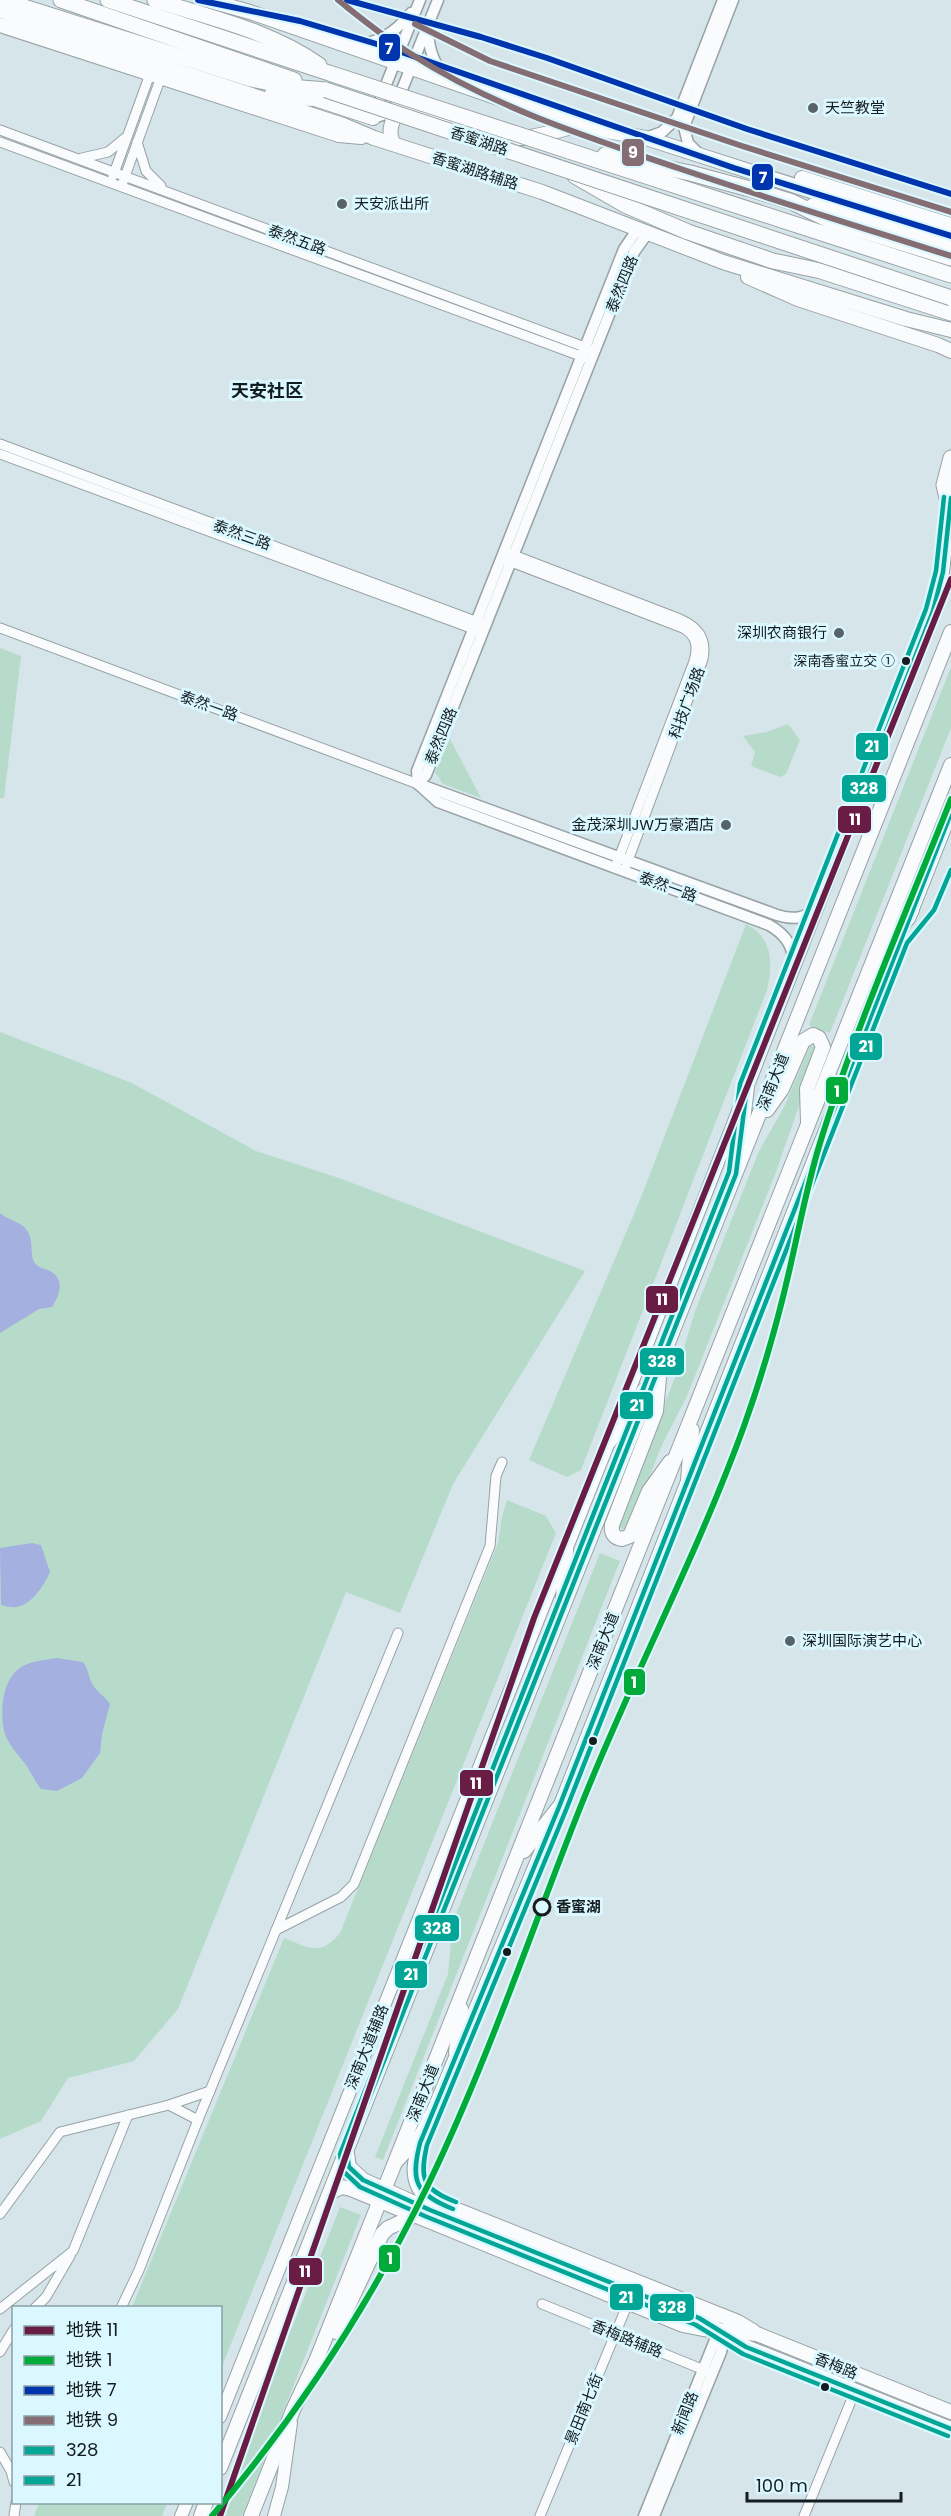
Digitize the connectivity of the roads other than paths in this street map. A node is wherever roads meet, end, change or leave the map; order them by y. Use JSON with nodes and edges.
{"nodes":[{"id":1,"x":2,"y":0,"type":"edge"},
{"id":2,"x":61,"y":0,"type":"edge"},
{"id":3,"x":108,"y":0,"type":"edge"},
{"id":4,"x":154,"y":0,"type":"edge"},
{"id":5,"x":207,"y":0,"type":"edge"},
{"id":6,"x":229,"y":0,"type":"edge"},
{"id":7,"x":419,"y":0,"type":"edge"},
{"id":8,"x":438,"y":0,"type":"edge"},
{"id":9,"x":723,"y":0,"type":"edge"},
{"id":10,"x":733,"y":0,"type":"edge"},
{"id":11,"x":0,"y":10,"type":"edge"},
{"id":12,"x":250,"y":12,"type":"junction"},
{"id":13,"x":429,"y":23,"type":"junction"},
{"id":14,"x":0,"y":25,"type":"edge"},
{"id":15,"x":333,"y":42,"type":"junction"},
{"id":16,"x":394,"y":63,"type":"junction"},
{"id":17,"x":410,"y":69,"type":"junction"},
{"id":18,"x":332,"y":74,"type":"junction"},
{"id":19,"x":156,"y":76,"type":"junction"},
{"id":20,"x":459,"y":85,"type":"junction"},
{"id":21,"x":226,"y":87,"type":"junction"},
{"id":22,"x":326,"y":90,"type":"junction"},
{"id":23,"x":373,"y":118,"type":"junction"},
{"id":24,"x":579,"y":126,"type":"junction"},
{"id":25,"x":0,"y":130,"type":"edge"},
{"id":26,"x":127,"y":136,"type":"junction"},
{"id":27,"x":374,"y":138,"type":"junction"},
{"id":28,"x":646,"y":138,"type":"junction"},
{"id":29,"x":137,"y":141,"type":"junction"},
{"id":30,"x":0,"y":142,"type":"edge"},
{"id":31,"x":393,"y":144,"type":"junction"},
{"id":32,"x":569,"y":152,"type":"junction"},
{"id":33,"x":702,"y":155,"type":"junction"},
{"id":34,"x":77,"y":158,"type":"junction"},
{"id":35,"x":563,"y":168,"type":"junction"},
{"id":36,"x":114,"y":172,"type":"junction"},
{"id":37,"x":755,"y":172,"type":"junction"},
{"id":38,"x":124,"y":176,"type":"junction"},
{"id":39,"x":110,"y":183,"type":"junction"},
{"id":40,"x":121,"y":187,"type":"junction"},
{"id":41,"x":170,"y":193,"type":"junction"},
{"id":42,"x":792,"y":202,"type":"junction"},
{"id":43,"x":951,"y":225,"type":"edge"},
{"id":44,"x":642,"y":232,"type":"junction"},
{"id":45,"x":951,"y":236,"type":"edge"},
{"id":46,"x":951,"y":246,"type":"edge"},
{"id":47,"x":951,"y":258,"type":"edge"},
{"id":48,"x":773,"y":261,"type":"junction"},
{"id":49,"x":723,"y":262,"type":"junction"},
{"id":50,"x":951,"y":275,"type":"edge"},
{"id":51,"x":951,"y":298,"type":"edge"},
{"id":52,"x":951,"y":313,"type":"edge"},
{"id":53,"x":951,"y":323,"type":"edge"},
{"id":54,"x":951,"y":330,"type":"edge"},
{"id":55,"x":951,"y":351,"type":"edge"},
{"id":56,"x":588,"y":354,"type":"junction"},
{"id":57,"x":0,"y":444,"type":"edge"},
{"id":58,"x":0,"y":454,"type":"edge"},
{"id":59,"x":951,"y":458,"type":"edge"},
{"id":60,"x":950,"y":502,"type":"edge"},
{"id":61,"x":951,"y":528,"type":"edge"},
{"id":62,"x":945,"y":548,"type":"junction"},
{"id":63,"x":507,"y":557,"type":"junction"},
{"id":64,"x":479,"y":627,"type":"junction"},
{"id":65,"x":0,"y":628,"type":"edge"},
{"id":66,"x":951,"y":632,"type":"edge"},
{"id":67,"x":951,"y":765,"type":"edge"},
{"id":68,"x":418,"y":783,"type":"junction"},
{"id":69,"x":951,"y":813,"type":"edge"},
{"id":70,"x":622,"y":864,"type":"junction"},
{"id":71,"x":818,"y":907,"type":"junction"},
{"id":72,"x":912,"y":910,"type":"junction"},
{"id":73,"x":792,"y":972,"type":"junction"},
{"id":74,"x":853,"y":1011,"type":"junction"},
{"id":75,"x":747,"y":1087,"type":"junction"},
{"id":76,"x":754,"y":1128,"type":"junction"},
{"id":77,"x":805,"y":1133,"type":"junction"},
{"id":78,"x":736,"y":1174,"type":"junction"},
{"id":79,"x":659,"y":1367,"type":"junction"},
{"id":80,"x":694,"y":1414,"type":"junction"},
{"id":81,"x":609,"y":1442,"type":"junction"},
{"id":82,"x":682,"y":1442,"type":"junction"},
{"id":83,"x":501,"y":1462,"type":"dead end"},
{"id":84,"x":688,"y":1481,"type":"junction"},
{"id":85,"x":566,"y":1550,"type":"junction"},
{"id":86,"x":562,"y":1611,"type":"junction"},
{"id":87,"x":398,"y":1633,"type":"dead end"},
{"id":88,"x":559,"y":1807,"type":"junction"},
{"id":89,"x":514,"y":1864,"type":"junction"},
{"id":90,"x":276,"y":1930,"type":"junction"},
{"id":91,"x":463,"y":1991,"type":"junction"},
{"id":92,"x":456,"y":2052,"type":"junction"},
{"id":93,"x":210,"y":2091,"type":"junction"},
{"id":94,"x":169,"y":2105,"type":"junction"},
{"id":95,"x":129,"y":2115,"type":"junction"},
{"id":96,"x":431,"y":2115,"type":"junction"},
{"id":97,"x":198,"y":2120,"type":"junction"},
{"id":98,"x":347,"y":2154,"type":"junction"},
{"id":99,"x":394,"y":2165,"type":"junction"},
{"id":100,"x":331,"y":2192,"type":"junction"},
{"id":101,"x":382,"y":2195,"type":"junction"},
{"id":102,"x":430,"y":2211,"type":"junction"},
{"id":103,"x":0,"y":2214,"type":"edge"},
{"id":104,"x":413,"y":2216,"type":"junction"},
{"id":105,"x":73,"y":2252,"type":"junction"},
{"id":106,"x":628,"y":2303,"type":"junction"},
{"id":107,"x":542,"y":2304,"type":"dead end"},
{"id":108,"x":36,"y":2306,"type":"edge"},
{"id":109,"x":122,"y":2306,"type":"edge"},
{"id":110,"x":0,"y":2309,"type":"edge"},
{"id":111,"x":719,"y":2331,"type":"junction"},
{"id":112,"x":12,"y":2332,"type":"edge"},
{"id":113,"x":615,"y":2334,"type":"junction"},
{"id":114,"x":757,"y":2334,"type":"junction"},
{"id":115,"x":738,"y":2343,"type":"junction"},
{"id":116,"x":0,"y":2352,"type":"edge"},
{"id":117,"x":721,"y":2352,"type":"junction"},
{"id":118,"x":316,"y":2361,"type":"junction"},
{"id":119,"x":707,"y":2372,"type":"junction"},
{"id":120,"x":855,"y":2391,"type":"junction"},
{"id":121,"x":293,"y":2410,"type":"junction"},
{"id":122,"x":222,"y":2412,"type":"edge"},
{"id":123,"x":951,"y":2412,"type":"edge"},
{"id":124,"x":951,"y":2429,"type":"edge"},
{"id":125,"x":0,"y":2452,"type":"edge"},
{"id":126,"x":222,"y":2463,"type":"edge"},
{"id":127,"x":12,"y":2478,"type":"edge"},
{"id":128,"x":250,"y":2516,"type":"edge"},
{"id":129,"x":274,"y":2516,"type":"edge"},
{"id":130,"x":540,"y":2516,"type":"edge"},
{"id":131,"x":644,"y":2516,"type":"edge"},
{"id":132,"x":654,"y":2516,"type":"edge"},
{"id":133,"x":804,"y":2516,"type":"edge"}],
"edges":[{"from":1,"to":22,"type":"highway","name":"香蜜湖路"},
{"from":2,"to":22,"type":"highway"},
{"from":3,"to":18,"type":"highway"},
{"from":4,"to":18,"type":"highway","name":"香蜜湖路"},
{"from":5,"to":12,"type":"main road"},
{"from":6,"to":12,"type":"main road"},
{"from":7,"to":15,"type":"street"},
{"from":7,"to":16,"type":"street"},
{"from":8,"to":13,"type":"street"},
{"from":9,"to":28,"type":"street"},
{"from":10,"to":33,"type":"street"},
{"from":11,"to":21,"type":"main road","name":"香蜜湖路辅路"},
{"from":12,"to":15,"type":"main road"},
{"from":13,"to":17,"type":"street"},
{"from":13,"to":20,"type":"street"},
{"from":14,"to":19,"type":"main road"},
{"from":15,"to":16,"type":"main road"},
{"from":16,"to":17,"type":"main road"},
{"from":16,"to":23,"type":"street"},
{"from":17,"to":20,"type":"main road"},
{"from":17,"to":23,"type":"street"},
{"from":18,"to":32,"type":"highway","name":"香蜜湖路","bridge":true},
{"from":19,"to":26,"type":"street"},
{"from":19,"to":27,"type":"main road"},
{"from":19,"to":29,"type":"street"},
{"from":20,"to":24,"type":"main road"},
{"from":21,"to":23,"type":"main road"},
{"from":21,"to":27,"type":"main road","name":"香蜜湖路辅路"},
{"from":22,"to":35,"type":"highway","name":"香蜜湖路","bridge":true},
{"from":23,"to":27,"type":"street"},
{"from":24,"to":28,"type":"main road"},
{"from":24,"to":31,"type":"main road"},
{"from":25,"to":34,"type":"street","name":"泰然五路"},
{"from":26,"to":34,"type":"street"},
{"from":26,"to":36,"type":"street"},
{"from":27,"to":31,"type":"main road","name":"香蜜湖路辅路"},
{"from":28,"to":33,"type":"main road"},
{"from":29,"to":38,"type":"street"},
{"from":29,"to":41,"type":"street"},
{"from":30,"to":39,"type":"street","name":"泰然五路"},
{"from":31,"to":44,"type":"main road","name":"香蜜湖路辅路"},
{"from":32,"to":42,"type":"highway"},
{"from":32,"to":50,"type":"highway","name":"香蜜湖路"},
{"from":33,"to":37,"type":"main road"},
{"from":34,"to":36,"type":"street","name":"泰然五路"},
{"from":35,"to":48,"type":"highway","bridge":true},
{"from":35,"to":51,"type":"highway","name":"香蜜湖路","bridge":true},
{"from":36,"to":38,"type":"street","name":"泰然五路"},
{"from":36,"to":39,"type":"street"},
{"from":37,"to":43,"type":"main road"},
{"from":37,"to":45,"type":"main road"},
{"from":38,"to":40,"type":"street"},
{"from":38,"to":41,"type":"street","name":"泰然五路"},
{"from":39,"to":40,"type":"street","name":"泰然五路"},
{"from":40,"to":56,"type":"street","name":"泰然五路"},
{"from":41,"to":56,"type":"street","name":"泰然五路"},
{"from":42,"to":46,"type":"highway"},
{"from":42,"to":47,"type":"highway"},
{"from":44,"to":49,"type":"main road","name":"香蜜湖路辅路"},
{"from":44,"to":56,"type":"street","name":"泰然四路"},
{"from":48,"to":52,"type":"highway"},
{"from":48,"to":53,"type":"highway"},
{"from":49,"to":54,"type":"main road","name":"香蜜湖路辅路"},
{"from":49,"to":55,"type":"main road"},
{"from":56,"to":63,"type":"street","name":"泰然四路"},
{"from":57,"to":64,"type":"street","name":"泰然三路"},
{"from":58,"to":64,"type":"street","name":"泰然三路"},
{"from":59,"to":60,"type":"highway"},
{"from":60,"to":62,"type":"main road","name":"深南大道辅路"},
{"from":61,"to":62,"type":"main road"},
{"from":62,"to":71,"type":"main road","name":"深南大道辅路"},
{"from":63,"to":64,"type":"street","name":"泰然四路"},
{"from":63,"to":70,"type":"street","name":"科技广场路"},
{"from":64,"to":68,"type":"street","name":"泰然四路"},
{"from":65,"to":68,"type":"street","name":"泰然一路"},
{"from":66,"to":76,"type":"main road","name":"深南大道"},
{"from":67,"to":74,"type":"main road","name":"深南大道"},
{"from":68,"to":70,"type":"street","name":"泰然一路"},
{"from":69,"to":72,"type":"main road"},
{"from":70,"to":71,"type":"street","name":"泰然一路"},
{"from":70,"to":73,"type":"street","name":"泰然一路"},
{"from":71,"to":73,"type":"main road","name":"深南大道辅路"},
{"from":72,"to":74,"type":"main road"},
{"from":72,"to":84,"type":"main road"},
{"from":73,"to":75,"type":"main road","name":"深南大道辅路"},
{"from":74,"to":77,"type":"main road","name":"深南大道"},
{"from":75,"to":78,"type":"main road"},
{"from":75,"to":81,"type":"main road","name":"深南大道辅路"},
{"from":76,"to":77,"type":"main road"},
{"from":76,"to":78,"type":"main road","name":"深南大道"},
{"from":77,"to":80,"type":"main road","name":"深南大道"},
{"from":78,"to":79,"type":"main road","name":"深南大道"},
{"from":79,"to":81,"type":"main road"},
{"from":79,"to":82,"type":"main road"},
{"from":79,"to":86,"type":"main road","name":"深南大道"},
{"from":80,"to":82,"type":"main road","name":"深南大道"},
{"from":80,"to":84,"type":"main road"},
{"from":81,"to":85,"type":"main road","name":"深南大道辅路"},
{"from":82,"to":89,"type":"main road","name":"深南大道"},
{"from":83,"to":90,"type":"street"},
{"from":84,"to":88,"type":"main road"},
{"from":85,"to":86,"type":"main road"},
{"from":85,"to":122,"type":"main road","name":"深南大道辅路"},
{"from":86,"to":98,"type":"main road","name":"深南大道"},
{"from":87,"to":90,"type":"street"},
{"from":88,"to":89,"type":"main road"},
{"from":88,"to":92,"type":"main road"},
{"from":89,"to":91,"type":"main road","name":"深南大道"},
{"from":90,"to":93,"type":"street"},
{"from":91,"to":92,"type":"main road"},
{"from":91,"to":99,"type":"main road","name":"深南大道"},
{"from":92,"to":96,"type":"main road"},
{"from":93,"to":94,"type":"street"},
{"from":93,"to":97,"type":"street"},
{"from":94,"to":95,"type":"street"},
{"from":94,"to":97,"type":"street"},
{"from":95,"to":103,"type":"street"},
{"from":95,"to":105,"type":"street"},
{"from":96,"to":99,"type":"main road"},
{"from":96,"to":114,"type":"main road"},
{"from":97,"to":109,"type":"street"},
{"from":98,"to":100,"type":"main road","name":"深南大道"},
{"from":98,"to":101,"type":"main road","name":"香梅路"},
{"from":99,"to":101,"type":"main road","name":"深南大道"},
{"from":100,"to":101,"type":"main road","name":"香梅路"},
{"from":100,"to":126,"type":"main road","name":"深南大道"},
{"from":101,"to":102,"type":"main road","name":"香梅路"},
{"from":101,"to":104,"type":"main road","name":"香梅路"},
{"from":101,"to":118,"type":"main road","name":"深南大道"},
{"from":102,"to":104,"type":"main road"},
{"from":102,"to":111,"type":"main road","name":"香梅路"},
{"from":104,"to":106,"type":"main road","name":"香梅路"},
{"from":104,"to":118,"type":"main road"},
{"from":105,"to":108,"type":"street"},
{"from":105,"to":110,"type":"street"},
{"from":106,"to":111,"type":"main road","name":"香梅路"},
{"from":106,"to":113,"type":"street","name":"景田南七街"},
{"from":107,"to":113,"type":"street","name":"香梅路辅路"},
{"from":111,"to":114,"type":"main road","name":"香梅路"},
{"from":111,"to":115,"type":"main road","name":"香梅路"},
{"from":111,"to":117,"type":"street","name":"新闻路"},
{"from":111,"to":119,"type":"street","name":"新闻路"},
{"from":112,"to":116,"type":"street"},
{"from":113,"to":119,"type":"street","name":"香梅路辅路"},
{"from":113,"to":130,"type":"street","name":"景田南七街"},
{"from":114,"to":123,"type":"main road","name":"香梅路"},
{"from":115,"to":117,"type":"street"},
{"from":115,"to":120,"type":"main road","name":"香梅路"},
{"from":117,"to":119,"type":"street","name":"新闻路"},
{"from":118,"to":121,"type":"main road","name":"深南大道"},
{"from":119,"to":131,"type":"street","name":"新闻路"},
{"from":119,"to":132,"type":"street","name":"新闻路"},
{"from":120,"to":124,"type":"main road","name":"香梅路"},
{"from":120,"to":133,"type":"street"},
{"from":121,"to":128,"type":"main road","name":"深南大道"},
{"from":121,"to":129,"type":"main road"},
{"from":125,"to":127,"type":"street"}]}
